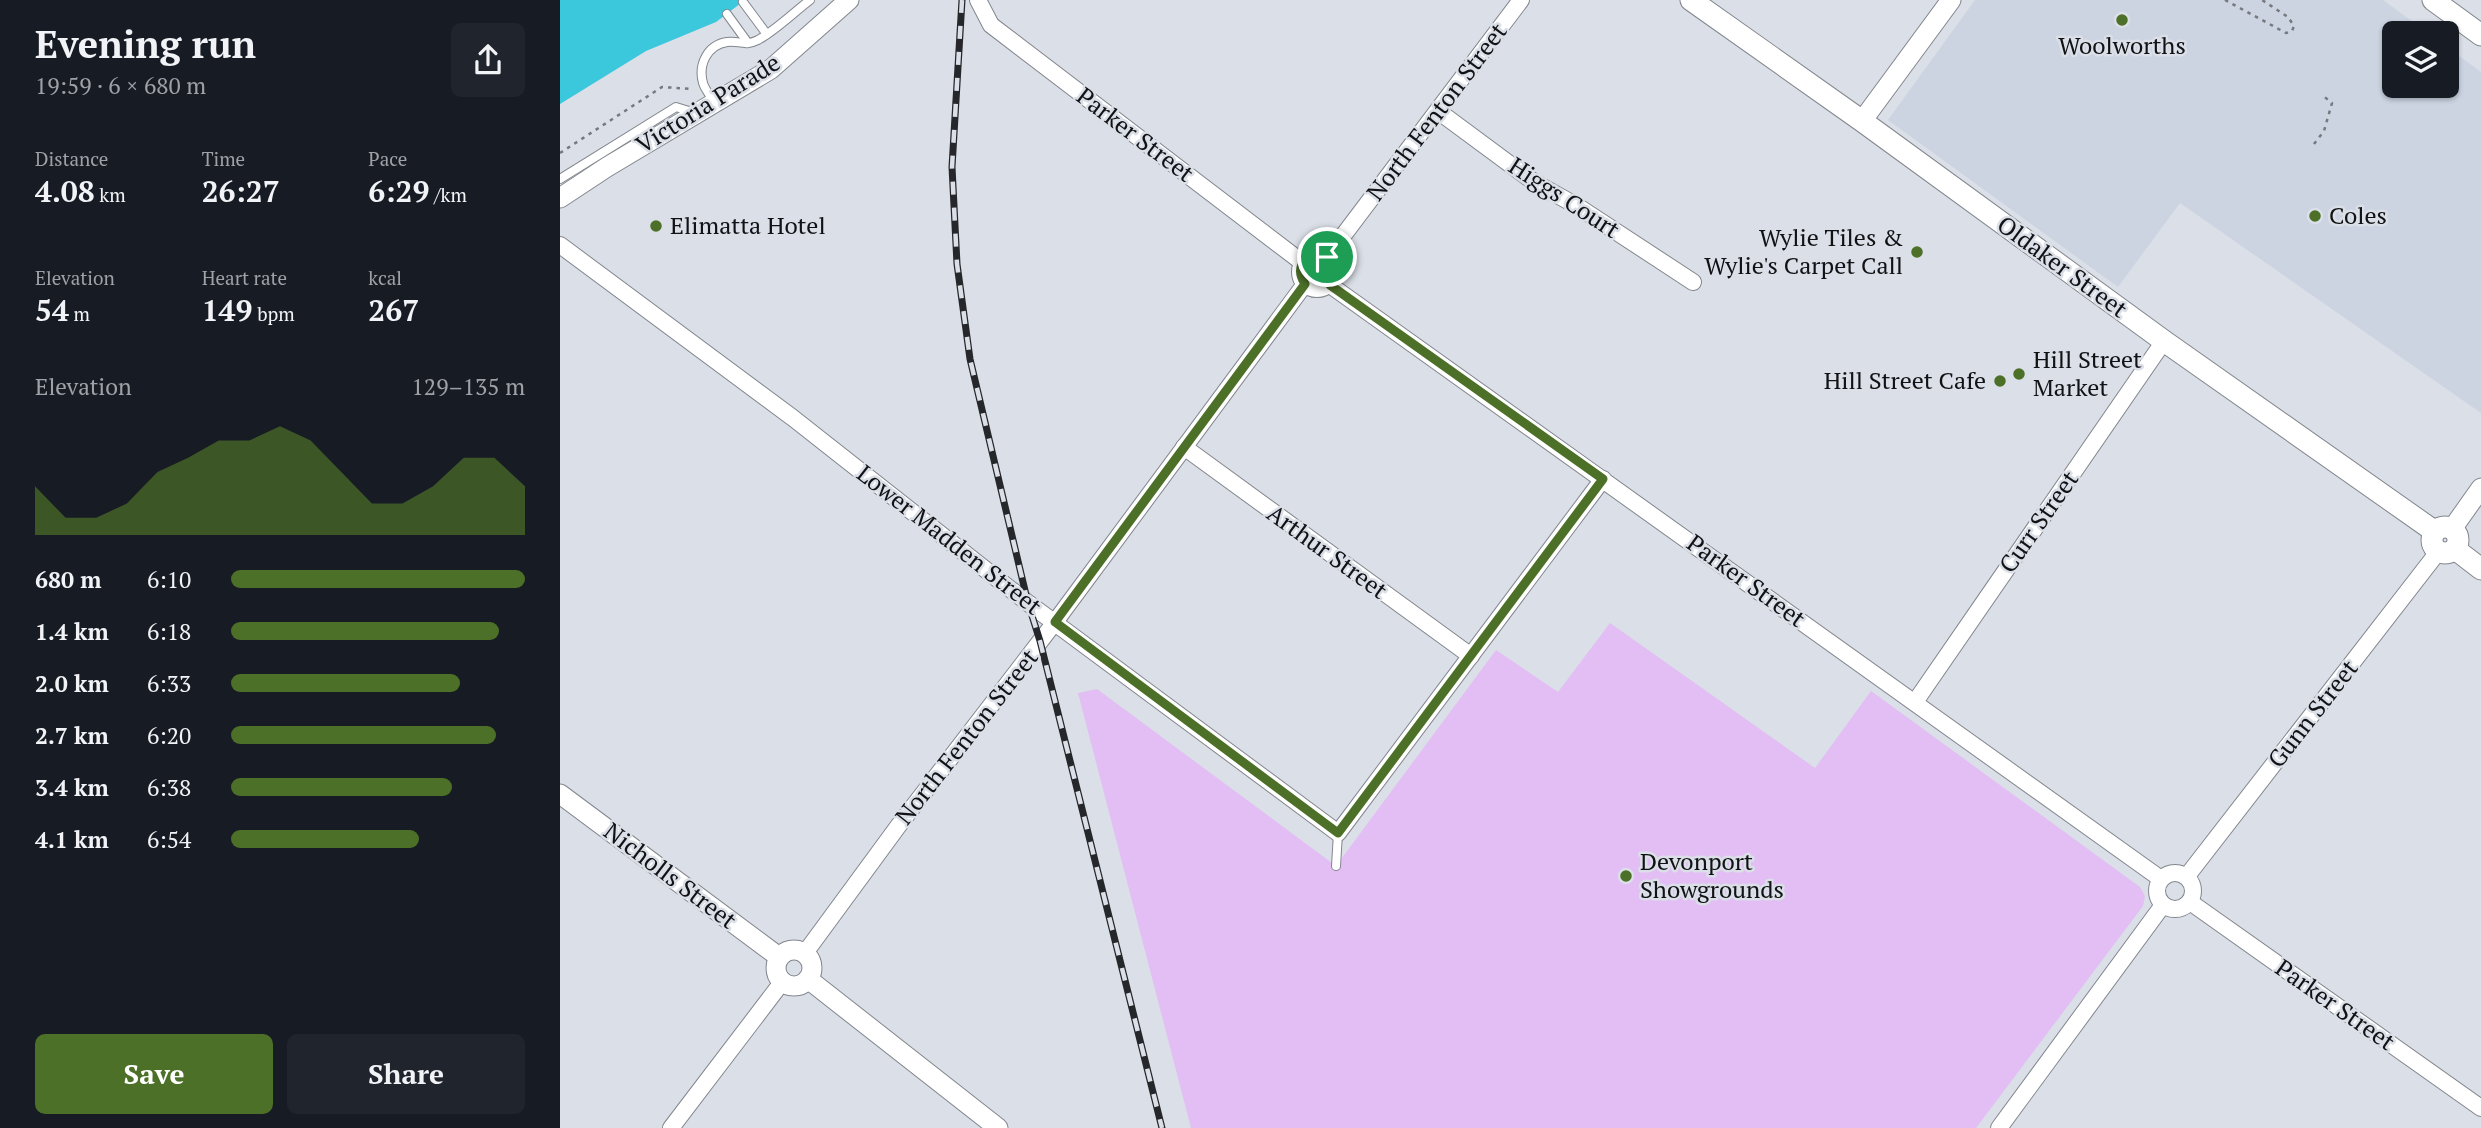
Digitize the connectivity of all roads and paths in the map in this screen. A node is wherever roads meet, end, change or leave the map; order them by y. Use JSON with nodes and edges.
{"nodes":[{"id":1,"x":810,"y":0,"type":"edge"},
{"id":2,"x":849,"y":0,"type":"edge"},
{"id":3,"x":978,"y":0,"type":"edge"},
{"id":4,"x":1521,"y":0,"type":"edge"},
{"id":5,"x":1692,"y":0,"type":"edge"},
{"id":6,"x":1951,"y":0,"type":"edge"},
{"id":7,"x":2225,"y":0,"type":"edge"},
{"id":8,"x":2262,"y":0,"type":"edge"},
{"id":9,"x":2433,"y":0,"type":"edge"},
{"id":10,"x":743,"y":2,"type":"dead end"},
{"id":11,"x":727,"y":14,"type":"dead end"},
{"id":12,"x":766,"y":33,"type":"junction"},
{"id":13,"x":2481,"y":35,"type":"edge"},
{"id":14,"x":748,"y":43,"type":"junction"},
{"id":15,"x":2322,"y":95,"type":"dead end"},
{"id":16,"x":714,"y":102,"type":"junction"},
{"id":17,"x":1438,"y":111,"type":"junction"},
{"id":18,"x":695,"y":113,"type":"junction"},
{"id":19,"x":1862,"y":121,"type":"junction"},
{"id":20,"x":2314,"y":144,"type":"dead end"},
{"id":21,"x":560,"y":179,"type":"edge"},
{"id":22,"x":560,"y":198,"type":"edge"},
{"id":23,"x":560,"y":245,"type":"edge"},
{"id":24,"x":1327,"y":257,"type":"junction"},
{"id":25,"x":1303,"y":263,"type":"junction"},
{"id":26,"x":1693,"y":282,"type":"dead end"},
{"id":27,"x":1305,"y":284,"type":"junction"},
{"id":28,"x":1330,"y":285,"type":"junction"},
{"id":29,"x":2164,"y":341,"type":"junction"},
{"id":30,"x":1184,"y":447,"type":"junction"},
{"id":31,"x":1603,"y":479,"type":"junction"},
{"id":32,"x":2481,"y":488,"type":"edge"},
{"id":33,"x":2445,"y":540,"type":"junction"},
{"id":34,"x":2481,"y":569,"type":"edge"},
{"id":35,"x":1055,"y":622,"type":"junction"},
{"id":36,"x":1471,"y":656,"type":"junction"},
{"id":37,"x":1915,"y":702,"type":"junction"},
{"id":38,"x":560,"y":794,"type":"edge"},
{"id":39,"x":1338,"y":833,"type":"junction"},
{"id":40,"x":1336,"y":866,"type":"dead end"},
{"id":41,"x":2187,"y":876,"type":"junction"},
{"id":42,"x":2161,"y":879,"type":"junction"},
{"id":43,"x":2190,"y":902,"type":"junction"},
{"id":44,"x":2162,"y":905,"type":"junction"},
{"id":45,"x":805,"y":953,"type":"junction"},
{"id":46,"x":779,"y":957,"type":"junction"},
{"id":47,"x":808,"y":979,"type":"junction"},
{"id":48,"x":783,"y":981,"type":"junction"},
{"id":49,"x":2481,"y":1108,"type":"edge"},
{"id":50,"x":994,"y":1127,"type":"edge"},
{"id":51,"x":671,"y":1128,"type":"edge"},
{"id":52,"x":1998,"y":1128,"type":"edge"}],
"edges":[{"from":1,"to":12,"type":"lane"},
{"from":2,"to":16,"type":"street","name":"Victoria Parade"},
{"from":3,"to":25,"type":"street","name":"Parker Street"},
{"from":4,"to":17,"type":"street","name":"North Fenton Street"},
{"from":5,"to":19,"type":"main road","name":"Oldaker Street"},
{"from":6,"to":19,"type":"street"},
{"from":7,"to":8,"type":"path"},
{"from":9,"to":13,"type":"main road"},
{"from":10,"to":12,"type":"lane"},
{"from":11,"to":14,"type":"lane"},
{"from":12,"to":14,"type":"lane"},
{"from":14,"to":16,"type":"lane"},
{"from":15,"to":20,"type":"path"},
{"from":16,"to":18,"type":"street","name":"Victoria Parade"},
{"from":17,"to":24,"type":"street","name":"North Fenton Street"},
{"from":17,"to":26,"type":"street","name":"Higgs Court"},
{"from":18,"to":21,"type":"lane"},
{"from":18,"to":22,"type":"street","name":"Victoria Parade"},
{"from":19,"to":29,"type":"main road","name":"Oldaker Street"},
{"from":23,"to":35,"type":"street","name":"Lower Madden Street"},
{"from":24,"to":25,"type":"street"},
{"from":24,"to":28,"type":"street"},
{"from":25,"to":27,"type":"street"},
{"from":27,"to":28,"type":"street"},
{"from":27,"to":30,"type":"street","name":"North Fenton Street"},
{"from":28,"to":31,"type":"street","name":"Parker Street"},
{"from":29,"to":33,"type":"main road","name":"Oldaker Street"},
{"from":29,"to":37,"type":"street","name":"Curr Street"},
{"from":30,"to":35,"type":"street","name":"North Fenton Street"},
{"from":30,"to":36,"type":"street","name":"Arthur Street"},
{"from":31,"to":36,"type":"street"},
{"from":31,"to":37,"type":"street","name":"Parker Street"},
{"from":32,"to":33,"type":"street","name":"Gunn Street"},
{"from":33,"to":34,"type":"main road","name":"Oldaker Street"},
{"from":33,"to":41,"type":"street","name":"Gunn Street"},
{"from":35,"to":39,"type":"street","name":"Lower Madden Street"},
{"from":35,"to":45,"type":"street","name":"North Fenton Street"},
{"from":36,"to":39,"type":"street"},
{"from":37,"to":42,"type":"street","name":"Parker Street"},
{"from":38,"to":46,"type":"street","name":"Nicholls Street"},
{"from":39,"to":40,"type":"lane"},
{"from":41,"to":42,"type":"street"},
{"from":41,"to":43,"type":"street"},
{"from":42,"to":44,"type":"street"},
{"from":43,"to":44,"type":"street"},
{"from":43,"to":49,"type":"street","name":"Parker Street"},
{"from":44,"to":52,"type":"street"},
{"from":45,"to":46,"type":"street"},
{"from":45,"to":47,"type":"street"},
{"from":46,"to":48,"type":"street"},
{"from":47,"to":48,"type":"street"},
{"from":47,"to":50,"type":"street"},
{"from":48,"to":51,"type":"street"}]}
